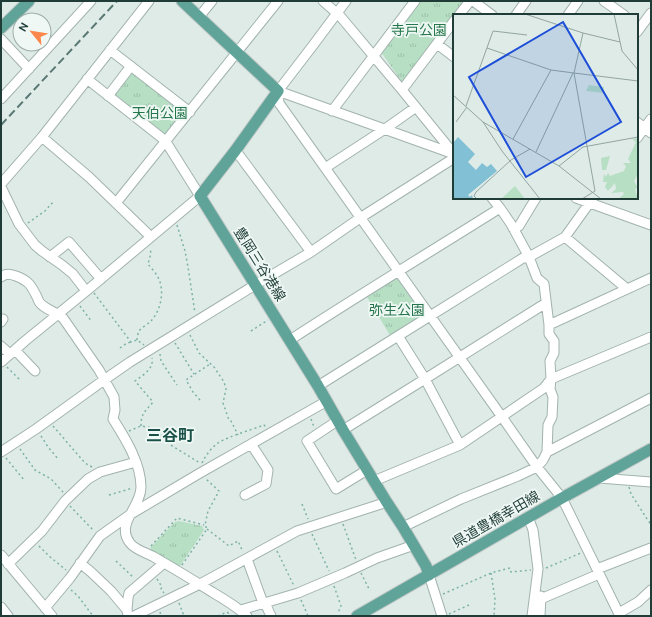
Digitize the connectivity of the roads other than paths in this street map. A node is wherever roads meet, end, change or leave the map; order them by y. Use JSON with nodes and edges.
{"nodes":[{"id":1,"x":29,"y":1,"type":"edge"},
{"id":2,"x":91,"y":1,"type":"edge"},
{"id":3,"x":149,"y":1,"type":"edge"},
{"id":4,"x":182,"y":1,"type":"edge"},
{"id":5,"x":212,"y":1,"type":"edge"},
{"id":6,"x":278,"y":1,"type":"edge"},
{"id":7,"x":323,"y":1,"type":"edge"},
{"id":8,"x":346,"y":1,"type":"edge"},
{"id":9,"x":415,"y":1,"type":"edge"},
{"id":10,"x":471,"y":1,"type":"edge"},
{"id":11,"x":526,"y":1,"type":"edge"},
{"id":12,"x":578,"y":1,"type":"edge"},
{"id":13,"x":604,"y":1,"type":"edge"},
{"id":14,"x":337,"y":13,"type":"junction"},
{"id":15,"x":460,"y":14,"type":"edge"},
{"id":16,"x":490,"y":14,"type":"edge"},
{"id":17,"x":517,"y":14,"type":"edge"},
{"id":18,"x":569,"y":14,"type":"edge"},
{"id":19,"x":623,"y":14,"type":"edge"},
{"id":20,"x":651,"y":14,"type":"edge"},
{"id":21,"x":199,"y":17,"type":"junction"},
{"id":22,"x":453,"y":23,"type":"edge"},
{"id":23,"x":1,"y":28,"type":"edge"},
{"id":24,"x":638,"y":28,"type":"edge"},
{"id":25,"x":1,"y":39,"type":"edge"},
{"id":26,"x":437,"y":44,"type":"junction"},
{"id":27,"x":110,"y":50,"type":"junction"},
{"id":28,"x":236,"y":53,"type":"junction"},
{"id":29,"x":374,"y":56,"type":"junction"},
{"id":30,"x":453,"y":56,"type":"edge"},
{"id":31,"x":131,"y":66,"type":"junction"},
{"id":32,"x":29,"y":69,"type":"junction"},
{"id":33,"x":87,"y":79,"type":"junction"},
{"id":34,"x":402,"y":90,"type":"junction"},
{"id":35,"x":278,"y":92,"type":"junction"},
{"id":36,"x":108,"y":96,"type":"junction"},
{"id":37,"x":1,"y":99,"type":"edge"},
{"id":38,"x":416,"y":107,"type":"junction"},
{"id":39,"x":332,"y":111,"type":"junction"},
{"id":40,"x":190,"y":112,"type":"junction"},
{"id":41,"x":651,"y":119,"type":"edge"},
{"id":42,"x":644,"y":128,"type":"edge"},
{"id":43,"x":385,"y":129,"type":"junction"},
{"id":44,"x":42,"y":137,"type":"junction"},
{"id":45,"x":638,"y":137,"type":"edge"},
{"id":46,"x":166,"y":142,"type":"junction"},
{"id":47,"x":235,"y":151,"type":"junction"},
{"id":48,"x":453,"y":153,"type":"edge"},
{"id":49,"x":453,"y":154,"type":"edge"},
{"id":50,"x":453,"y":156,"type":"edge"},
{"id":51,"x":325,"y":168,"type":"junction"},
{"id":52,"x":1,"y":184,"type":"edge"},
{"id":53,"x":1,"y":187,"type":"edge"},
{"id":54,"x":200,"y":196,"type":"junction"},
{"id":55,"x":493,"y":199,"type":"edge"},
{"id":56,"x":535,"y":199,"type":"edge"},
{"id":57,"x":591,"y":200,"type":"edge"},
{"id":58,"x":116,"y":203,"type":"junction"},
{"id":59,"x":500,"y":208,"type":"junction"},
{"id":60,"x":360,"y":218,"type":"junction"},
{"id":61,"x":651,"y":225,"type":"edge"},
{"id":62,"x":513,"y":228,"type":"junction"},
{"id":63,"x":565,"y":238,"type":"junction"},
{"id":64,"x":148,"y":240,"type":"junction"},
{"id":65,"x":311,"y":252,"type":"junction"},
{"id":66,"x":50,"y":257,"type":"junction"},
{"id":67,"x":530,"y":257,"type":"junction"},
{"id":68,"x":399,"y":272,"type":"junction"},
{"id":69,"x":1,"y":277,"type":"edge"},
{"id":70,"x":651,"y":278,"type":"edge"},
{"id":71,"x":101,"y":279,"type":"junction"},
{"id":72,"x":255,"y":285,"type":"junction"},
{"id":73,"x":627,"y":289,"type":"junction"},
{"id":74,"x":86,"y":291,"type":"junction"},
{"id":75,"x":546,"y":303,"type":"junction"},
{"id":76,"x":58,"y":314,"type":"junction"},
{"id":77,"x":430,"y":316,"type":"junction"},
{"id":78,"x":549,"y":325,"type":"junction"},
{"id":79,"x":398,"y":336,"type":"junction"},
{"id":80,"x":651,"y":336,"type":"edge"},
{"id":81,"x":290,"y":340,"type":"junction"},
{"id":82,"x":1,"y":346,"type":"edge"},
{"id":83,"x":12,"y":352,"type":"junction"},
{"id":84,"x":459,"y":357,"type":"junction"},
{"id":85,"x":1,"y":362,"type":"edge"},
{"id":86,"x":35,"y":371,"type":"dead end"},
{"id":87,"x":424,"y":378,"type":"junction"},
{"id":88,"x":551,"y":379,"type":"junction"},
{"id":89,"x":104,"y":380,"type":"junction"},
{"id":90,"x":318,"y":386,"type":"junction"},
{"id":91,"x":651,"y":398,"type":"edge"},
{"id":92,"x":327,"y":401,"type":"junction"},
{"id":93,"x":502,"y":417,"type":"junction"},
{"id":94,"x":340,"y":425,"type":"junction"},
{"id":95,"x":251,"y":444,"type":"junction"},
{"id":96,"x":460,"y":445,"type":"junction"},
{"id":97,"x":651,"y":448,"type":"edge"},
{"id":98,"x":1,"y":452,"type":"edge"},
{"id":99,"x":547,"y":452,"type":"junction"},
{"id":100,"x":136,"y":462,"type":"junction"},
{"id":101,"x":537,"y":467,"type":"junction"},
{"id":102,"x":367,"y":470,"type":"junction"},
{"id":103,"x":600,"y":478,"type":"junction"},
{"id":104,"x":374,"y":481,"type":"junction"},
{"id":105,"x":651,"y":482,"type":"edge"},
{"id":106,"x":245,"y":495,"type":"dead end"},
{"id":107,"x":562,"y":498,"type":"junction"},
{"id":108,"x":386,"y":501,"type":"junction"},
{"id":109,"x":131,"y":514,"type":"junction"},
{"id":110,"x":528,"y":517,"type":"junction"},
{"id":111,"x":403,"y":527,"type":"junction"},
{"id":112,"x":414,"y":545,"type":"junction"},
{"id":113,"x":651,"y":548,"type":"edge"},
{"id":114,"x":1,"y":555,"type":"edge"},
{"id":115,"x":247,"y":559,"type":"junction"},
{"id":116,"x":80,"y":563,"type":"junction"},
{"id":117,"x":164,"y":563,"type":"junction"},
{"id":118,"x":8,"y":564,"type":"junction"},
{"id":119,"x":598,"y":572,"type":"junction"},
{"id":120,"x":429,"y":574,"type":"junction"},
{"id":121,"x":200,"y":584,"type":"junction"},
{"id":122,"x":651,"y":590,"type":"edge"},
{"id":123,"x":651,"y":600,"type":"edge"},
{"id":124,"x":538,"y":601,"type":"junction"},
{"id":125,"x":638,"y":602,"type":"junction"},
{"id":126,"x":264,"y":603,"type":"junction"},
{"id":127,"x":1,"y":607,"type":"edge"},
{"id":128,"x":47,"y":613,"type":"edge"},
{"id":129,"x":244,"y":613,"type":"edge"},
{"id":130,"x":129,"y":614,"type":"edge"},
{"id":131,"x":619,"y":614,"type":"edge"},
{"id":132,"x":8,"y":616,"type":"edge"},
{"id":133,"x":271,"y":616,"type":"edge"},
{"id":134,"x":357,"y":616,"type":"edge"},
{"id":135,"x":443,"y":616,"type":"edge"},
{"id":136,"x":532,"y":616,"type":"edge"},
{"id":137,"x":540,"y":616,"type":"edge"}],
"edges":[{"from":1,"to":23,"type":"main road"},
{"from":2,"to":32,"type":"street"},
{"from":3,"to":27,"type":"street"},
{"from":4,"to":21,"type":"main road"},
{"from":5,"to":21,"type":"street"},
{"from":6,"to":28,"type":"street"},
{"from":7,"to":14,"type":"street"},
{"from":8,"to":14,"type":"street"},
{"from":9,"to":29,"type":"street"},
{"from":10,"to":15,"type":"street"},
{"from":10,"to":16,"type":"street"},
{"from":11,"to":17,"type":"street"},
{"from":12,"to":18,"type":"street"},
{"from":13,"to":19,"type":"street"},
{"from":14,"to":29,"type":"street"},
{"from":14,"to":35,"type":"street"},
{"from":20,"to":24,"type":"street"},
{"from":21,"to":28,"type":"main road"},
{"from":22,"to":26,"type":"street"},
{"from":25,"to":32,"type":"street"},
{"from":26,"to":30,"type":"street"},
{"from":26,"to":34,"type":"street"},
{"from":27,"to":31,"type":"street"},
{"from":27,"to":33,"type":"street"},
{"from":28,"to":35,"type":"main road"},
{"from":28,"to":40,"type":"street"},
{"from":29,"to":34,"type":"street"},
{"from":29,"to":39,"type":"street"},
{"from":31,"to":36,"type":"street"},
{"from":31,"to":40,"type":"street"},
{"from":32,"to":37,"type":"street"},
{"from":33,"to":36,"type":"street"},
{"from":33,"to":44,"type":"street"},
{"from":34,"to":38,"type":"street"},
{"from":35,"to":39,"type":"street"},
{"from":35,"to":47,"type":"main road"},
{"from":35,"to":51,"type":"street"},
{"from":36,"to":46,"type":"street"},
{"from":38,"to":43,"type":"street"},
{"from":38,"to":48,"type":"street"},
{"from":39,"to":43,"type":"street"},
{"from":40,"to":46,"type":"street"},
{"from":41,"to":42,"type":"street"},
{"from":42,"to":45,"type":"street"},
{"from":43,"to":49,"type":"street"},
{"from":43,"to":51,"type":"street"},
{"from":44,"to":52,"type":"street"},
{"from":44,"to":58,"type":"street"},
{"from":46,"to":54,"type":"street"},
{"from":46,"to":58,"type":"street"},
{"from":47,"to":54,"type":"main road"},
{"from":47,"to":65,"type":"street"},
{"from":50,"to":60,"type":"street"},
{"from":51,"to":60,"type":"street"},
{"from":53,"to":66,"type":"street"},
{"from":54,"to":64,"type":"street"},
{"from":54,"to":72,"type":"main road","name":"豊岡三谷港線"},
{"from":55,"to":59,"type":"street"},
{"from":56,"to":62,"type":"street"},
{"from":57,"to":61,"type":"street"},
{"from":57,"to":63,"type":"street"},
{"from":58,"to":64,"type":"street"},
{"from":59,"to":62,"type":"street"},
{"from":59,"to":68,"type":"street"},
{"from":60,"to":65,"type":"street"},
{"from":60,"to":68,"type":"street"},
{"from":62,"to":67,"type":"street"},
{"from":63,"to":67,"type":"street"},
{"from":63,"to":73,"type":"street"},
{"from":64,"to":71,"type":"street"},
{"from":65,"to":72,"type":"street"},
{"from":66,"to":71,"type":"street"},
{"from":66,"to":74,"type":"street"},
{"from":67,"to":75,"type":"street"},
{"from":67,"to":77,"type":"street"},
{"from":68,"to":77,"type":"street"},
{"from":68,"to":81,"type":"street"},
{"from":69,"to":76,"type":"street"},
{"from":70,"to":73,"type":"street"},
{"from":71,"to":74,"type":"street"},
{"from":72,"to":81,"type":"main road","name":"豊岡三谷港線"},
{"from":72,"to":89,"type":"street"},
{"from":73,"to":78,"type":"street"},
{"from":74,"to":76,"type":"street"},
{"from":75,"to":78,"type":"street"},
{"from":75,"to":84,"type":"street"},
{"from":76,"to":83,"type":"street"},
{"from":76,"to":89,"type":"street"},
{"from":77,"to":79,"type":"street"},
{"from":77,"to":84,"type":"street"},
{"from":78,"to":88,"type":"street"},
{"from":79,"to":87,"type":"street"},
{"from":79,"to":90,"type":"street"},
{"from":80,"to":88,"type":"street"},
{"from":81,"to":90,"type":"main road","name":"豊岡三谷港線"},
{"from":82,"to":83,"type":"street"},
{"from":83,"to":85,"type":"street"},
{"from":83,"to":86,"type":"street"},
{"from":84,"to":87,"type":"street"},
{"from":84,"to":93,"type":"street"},
{"from":87,"to":94,"type":"street"},
{"from":87,"to":96,"type":"street"},
{"from":88,"to":93,"type":"street"},
{"from":88,"to":99,"type":"street"},
{"from":89,"to":98,"type":"street"},
{"from":89,"to":100,"type":"street"},
{"from":90,"to":92,"type":"main road","name":"豊岡三谷港線"},
{"from":91,"to":99,"type":"street"},
{"from":92,"to":94,"type":"main road","name":"豊岡三谷港線"},
{"from":92,"to":95,"type":"street"},
{"from":93,"to":96,"type":"street"},
{"from":93,"to":101,"type":"street"},
{"from":94,"to":102,"type":"main road","name":"豊岡三谷港線"},
{"from":94,"to":102,"type":"street"},
{"from":95,"to":106,"type":"street"},
{"from":95,"to":109,"type":"street"},
{"from":96,"to":104,"type":"street"},
{"from":97,"to":103,"type":"main road","name":"県道豊橋幸田線"},
{"from":99,"to":101,"type":"street"},
{"from":100,"to":109,"type":"street"},
{"from":100,"to":118,"type":"street"},
{"from":101,"to":107,"type":"street"},
{"from":101,"to":111,"type":"street"},
{"from":102,"to":104,"type":"main road","name":"豊岡三谷港線"},
{"from":103,"to":105,"type":"street"},
{"from":103,"to":107,"type":"main road","name":"県道豊橋幸田線"},
{"from":104,"to":108,"type":"main road","name":"豊岡三谷港線"},
{"from":107,"to":110,"type":"main road","name":"県道豊橋幸田線"},
{"from":107,"to":119,"type":"street"},
{"from":108,"to":111,"type":"main road","name":"豊岡三谷港線"},
{"from":108,"to":115,"type":"street"},
{"from":109,"to":116,"type":"street"},
{"from":109,"to":117,"type":"street"},
{"from":110,"to":120,"type":"main road","name":"県道豊橋幸田線"},
{"from":110,"to":124,"type":"street"},
{"from":111,"to":112,"type":"main road","name":"豊岡三谷港線"},
{"from":112,"to":120,"type":"main road","name":"豊岡三谷港線"},
{"from":112,"to":126,"type":"street"},
{"from":113,"to":119,"type":"street"},
{"from":114,"to":118,"type":"street"},
{"from":115,"to":121,"type":"street"},
{"from":115,"to":126,"type":"street"},
{"from":116,"to":128,"type":"street"},
{"from":116,"to":130,"type":"street"},
{"from":117,"to":121,"type":"street"},
{"from":117,"to":130,"type":"street"},
{"from":118,"to":128,"type":"street"},
{"from":119,"to":124,"type":"street"},
{"from":119,"to":131,"type":"street"},
{"from":120,"to":134,"type":"main road","name":"県道豊橋幸田線"},
{"from":120,"to":135,"type":"street"},
{"from":121,"to":129,"type":"street"},
{"from":121,"to":130,"type":"street"},
{"from":122,"to":125,"type":"street"},
{"from":123,"to":125,"type":"street"},
{"from":124,"to":136,"type":"street"},
{"from":124,"to":137,"type":"street"},
{"from":125,"to":131,"type":"street"},
{"from":126,"to":129,"type":"street"},
{"from":126,"to":133,"type":"street"},
{"from":127,"to":132,"type":"street"}]}
